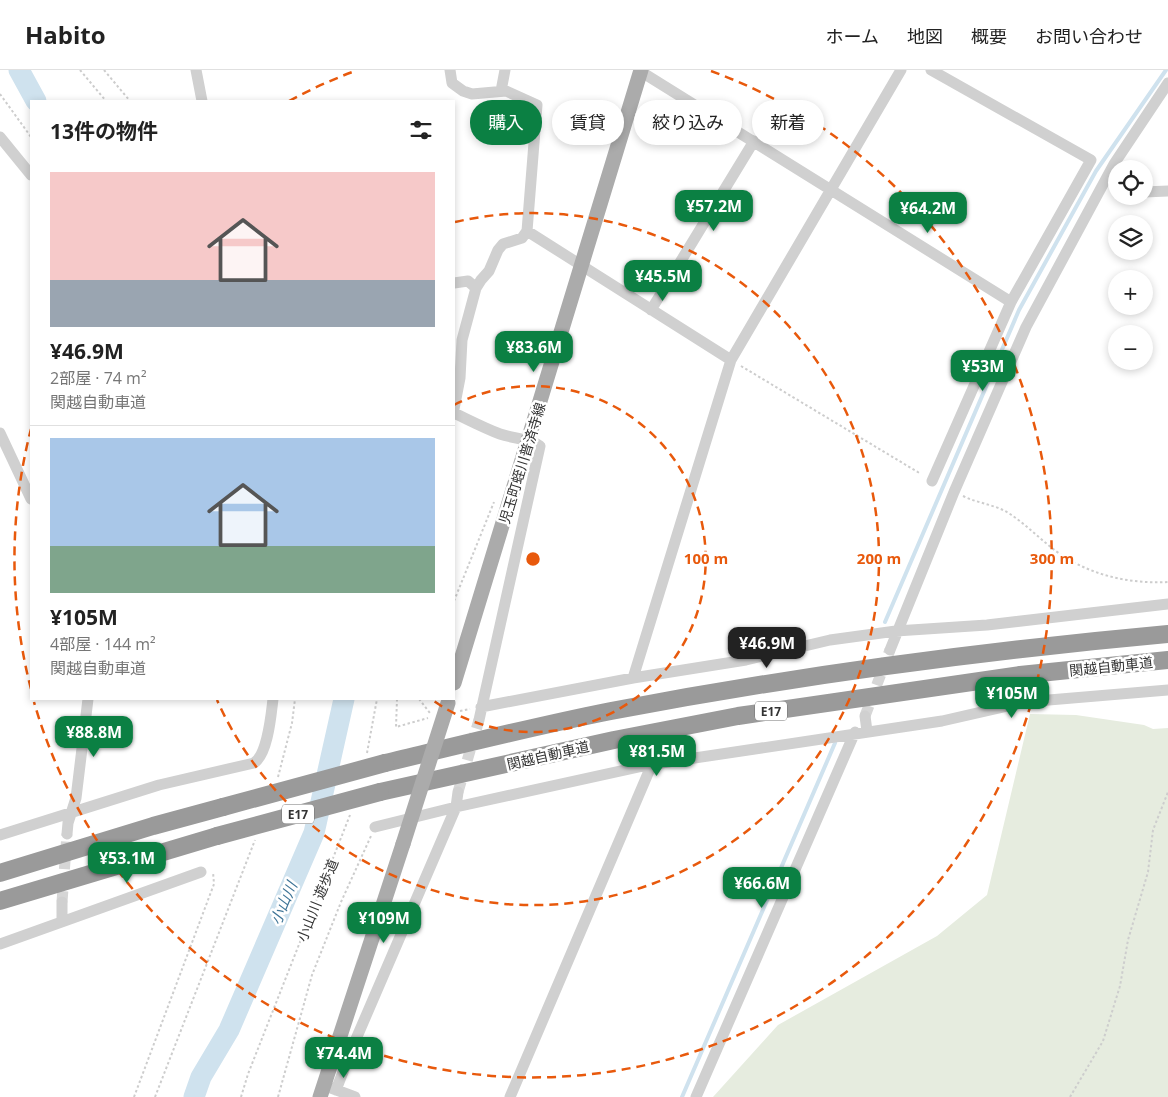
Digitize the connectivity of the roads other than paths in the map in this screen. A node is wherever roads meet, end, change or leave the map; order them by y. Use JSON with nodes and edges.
{"nodes":[{"id":1,"x":196,"y":70,"type":"edge"},
{"id":2,"x":450,"y":70,"type":"edge"},
{"id":3,"x":505,"y":70,"type":"edge"},
{"id":4,"x":641,"y":70,"type":"edge"},
{"id":5,"x":901,"y":70,"type":"edge"},
{"id":6,"x":931,"y":70,"type":"edge"},
{"id":7,"x":1168,"y":84,"type":"edge"},
{"id":8,"x":501,"y":91,"type":"junction"},
{"id":9,"x":202,"y":100,"type":"edge"},
{"id":10,"x":0,"y":137,"type":"edge"},
{"id":11,"x":752,"y":140,"type":"edge"},
{"id":12,"x":752,"y":144,"type":"edge"},
{"id":13,"x":760,"y":145,"type":"edge"},
{"id":14,"x":1122,"y":160,"type":"edge"},
{"id":15,"x":30,"y":173,"type":"edge"},
{"id":16,"x":1108,"y":183,"type":"edge"},
{"id":17,"x":832,"y":189,"type":"junction"},
{"id":18,"x":1168,"y":191,"type":"edge"},
{"id":19,"x":1153,"y":192,"type":"edge"},
{"id":20,"x":527,"y":231,"type":"junction"},
{"id":21,"x":582,"y":266,"type":"junction"},
{"id":22,"x":455,"y":283,"type":"edge"},
{"id":23,"x":476,"y":288,"type":"junction"},
{"id":24,"x":1011,"y":302,"type":"junction"},
{"id":25,"x":651,"y":310,"type":"junction"},
{"id":26,"x":731,"y":360,"type":"junction"},
{"id":27,"x":455,"y":404,"type":"edge"},
{"id":28,"x":455,"y":413,"type":"edge"},
{"id":29,"x":0,"y":433,"type":"edge"},
{"id":30,"x":530,"y":439,"type":"junction"},
{"id":31,"x":932,"y":481,"type":"road end"},
{"id":32,"x":30,"y":497,"type":"edge"},
{"id":33,"x":1168,"y":604,"type":"edge"},
{"id":34,"x":896,"y":631,"type":"junction"},
{"id":35,"x":1168,"y":634,"type":"edge"},
{"id":36,"x":890,"y":650,"type":"tunnel mouth"},
{"id":37,"x":1168,"y":660,"type":"edge"},
{"id":38,"x":633,"y":678,"type":"junction"},
{"id":39,"x":455,"y":681,"type":"edge"},
{"id":40,"x":1168,"y":690,"type":"edge"},
{"id":41,"x":88,"y":700,"type":"edge"},
{"id":42,"x":273,"y":700,"type":"edge"},
{"id":43,"x":450,"y":705,"type":"edge"},
{"id":44,"x":481,"y":707,"type":"junction"},
{"id":45,"x":865,"y":716,"type":"tunnel mouth"},
{"id":46,"x":479,"y":720,"type":"tunnel mouth"},
{"id":47,"x":867,"y":731,"type":"junction"},
{"id":48,"x":855,"y":732,"type":"junction"},
{"id":49,"x":652,"y":764,"type":"junction"},
{"id":50,"x":458,"y":792,"type":"tunnel mouth"},
{"id":51,"x":456,"y":807,"type":"junction"},
{"id":52,"x":72,"y":811,"type":"junction"},
{"id":53,"x":375,"y":827,"type":"road end"},
{"id":54,"x":67,"y":834,"type":"tunnel mouth"},
{"id":55,"x":0,"y":835,"type":"edge"},
{"id":56,"x":201,"y":872,"type":"road end"},
{"id":57,"x":0,"y":873,"type":"edge"},
{"id":58,"x":0,"y":901,"type":"edge"},
{"id":59,"x":62,"y":902,"type":"tunnel mouth"},
{"id":60,"x":62,"y":921,"type":"junction"},
{"id":61,"x":0,"y":944,"type":"edge"},
{"id":62,"x":327,"y":1091,"type":"edge"},
{"id":63,"x":355,"y":1097,"type":"edge"},
{"id":64,"x":510,"y":1097,"type":"edge"},
{"id":65,"x":696,"y":1097,"type":"edge"}],
"edges":[{"from":1,"to":9,"type":"street"},
{"from":2,"to":8,"type":"street"},
{"from":3,"to":8,"type":"street"},
{"from":4,"to":11,"type":"street"},
{"from":4,"to":21,"type":"main road","name":"児玉町蛭川普済寺線"},
{"from":5,"to":17,"type":"street"},
{"from":6,"to":24,"type":"street"},
{"from":7,"to":14,"type":"street"},
{"from":8,"to":20,"type":"street"},
{"from":10,"to":15,"type":"street"},
{"from":12,"to":25,"type":"street"},
{"from":13,"to":17,"type":"street"},
{"from":16,"to":34,"type":"street"},
{"from":17,"to":24,"type":"street"},
{"from":17,"to":26,"type":"street"},
{"from":18,"to":19,"type":"street"},
{"from":20,"to":21,"type":"street"},
{"from":20,"to":23,"type":"street"},
{"from":21,"to":25,"type":"street"},
{"from":21,"to":30,"type":"main road","name":"児玉町蛭川普済寺線"},
{"from":22,"to":23,"type":"street"},
{"from":23,"to":27,"type":"street"},
{"from":24,"to":31,"type":"street"},
{"from":25,"to":26,"type":"street"},
{"from":26,"to":38,"type":"street"},
{"from":28,"to":30,"type":"street"},
{"from":29,"to":32,"type":"street"},
{"from":30,"to":39,"type":"main road","name":"児玉町蛭川普済寺線"},
{"from":30,"to":44,"type":"street"},
{"from":33,"to":34,"type":"street"},
{"from":34,"to":36,"type":"street"},
{"from":34,"to":38,"type":"street"},
{"from":35,"to":57,"type":"highway","name":"関越自動車道","number":"E17","bridge":true},
{"from":37,"to":58,"type":"highway","name":"関越自動車道","number":"E17","bridge":true},
{"from":38,"to":44,"type":"street"},
{"from":40,"to":47,"type":"street"},
{"from":41,"to":52,"type":"street"},
{"from":42,"to":52,"type":"street"},
{"from":43,"to":62,"type":"main road","bridge":true},
{"from":44,"to":46,"type":"street"},
{"from":45,"to":47,"type":"street"},
{"from":47,"to":48,"type":"street"},
{"from":48,"to":49,"type":"street"},
{"from":48,"to":65,"type":"street"},
{"from":49,"to":51,"type":"street"},
{"from":49,"to":64,"type":"street"},
{"from":50,"to":51,"type":"street"},
{"from":51,"to":53,"type":"street"},
{"from":51,"to":62,"type":"street"},
{"from":52,"to":54,"type":"street"},
{"from":52,"to":55,"type":"street"},
{"from":56,"to":60,"type":"street"},
{"from":59,"to":60,"type":"street"},
{"from":60,"to":61,"type":"street"},
{"from":62,"to":63,"type":"street"}]}
